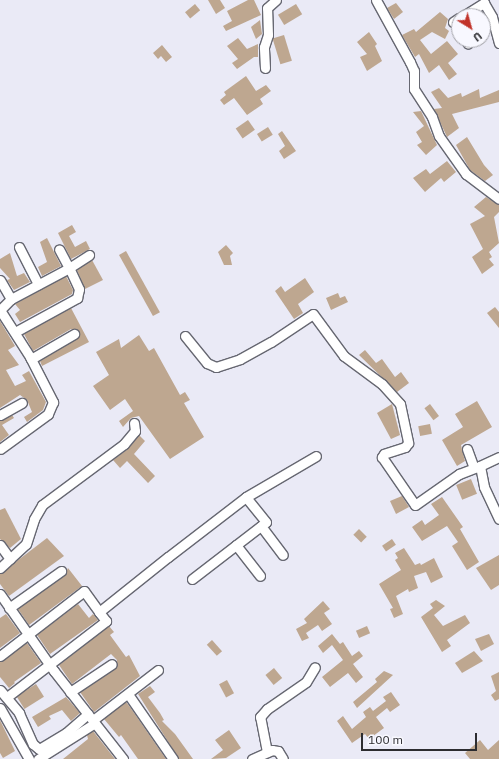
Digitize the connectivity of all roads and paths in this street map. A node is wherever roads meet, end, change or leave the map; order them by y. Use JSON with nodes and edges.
{"nodes":[{"id":1,"x":276,"y":0,"type":"edge"},
{"id":2,"x":376,"y":0,"type":"edge"},
{"id":3,"x":476,"y":8,"type":"edge"},
{"id":4,"x":489,"y":8,"type":"edge"},
{"id":5,"x":496,"y":15,"type":"edge"},
{"id":6,"x":499,"y":43,"type":"edge"},
{"id":7,"x":265,"y":68,"type":"dead end"},
{"id":8,"x":499,"y":199,"type":"edge"},
{"id":9,"x":19,"y":247,"type":"dead end"},
{"id":10,"x":59,"y":249,"type":"dead end"},
{"id":11,"x":89,"y":255,"type":"dead end"},
{"id":12,"x":69,"y":268,"type":"junction"},
{"id":13,"x":0,"y":280,"type":"edge"},
{"id":14,"x":38,"y":284,"type":"junction"},
{"id":15,"x":11,"y":299,"type":"junction"},
{"id":16,"x":0,"y":310,"type":"edge"},
{"id":17,"x":15,"y":332,"type":"junction"},
{"id":18,"x":74,"y":334,"type":"dead end"},
{"id":19,"x":185,"y":336,"type":"dead end"},
{"id":20,"x":31,"y":359,"type":"junction"},
{"id":21,"x":22,"y":403,"type":"dead end"},
{"id":22,"x":0,"y":414,"type":"edge"},
{"id":23,"x":134,"y":423,"type":"dead end"},
{"id":24,"x":0,"y":449,"type":"edge"},
{"id":25,"x":467,"y":449,"type":"dead end"},
{"id":26,"x":316,"y":456,"type":"dead end"},
{"id":27,"x":499,"y":457,"type":"edge"},
{"id":28,"x":477,"y":467,"type":"junction"},
{"id":29,"x":246,"y":497,"type":"junction"},
{"id":30,"x":499,"y":519,"type":"edge"},
{"id":31,"x":260,"y":526,"type":"junction"},
{"id":32,"x":0,"y":545,"type":"edge"},
{"id":33,"x":236,"y":545,"type":"junction"},
{"id":34,"x":283,"y":555,"type":"dead end"},
{"id":35,"x":10,"y":559,"type":"junction"},
{"id":36,"x":0,"y":568,"type":"edge"},
{"id":37,"x":61,"y":571,"type":"dead end"},
{"id":38,"x":260,"y":576,"type":"dead end"},
{"id":39,"x":192,"y":579,"type":"dead end"},
{"id":40,"x":0,"y":594,"type":"edge"},
{"id":41,"x":9,"y":608,"type":"junction"},
{"id":42,"x":99,"y":612,"type":"junction"},
{"id":43,"x":27,"y":634,"type":"junction"},
{"id":44,"x":0,"y":656,"type":"edge"},
{"id":45,"x":49,"y":664,"type":"junction"},
{"id":46,"x":112,"y":664,"type":"dead end"},
{"id":47,"x":316,"y":667,"type":"dead end"},
{"id":48,"x":158,"y":670,"type":"dead end"},
{"id":49,"x":0,"y":690,"type":"edge"},
{"id":50,"x":70,"y":692,"type":"junction"},
{"id":51,"x":128,"y":694,"type":"junction"},
{"id":52,"x":7,"y":697,"type":"junction"},
{"id":53,"x":0,"y":708,"type":"edge"},
{"id":54,"x":92,"y":719,"type":"junction"},
{"id":55,"x":62,"y":745,"type":"junction"},
{"id":56,"x":267,"y":752,"type":"junction"},
{"id":57,"x":118,"y":757,"type":"edge"},
{"id":58,"x":29,"y":759,"type":"edge"},
{"id":59,"x":38,"y":759,"type":"edge"},
{"id":60,"x":51,"y":759,"type":"edge"},
{"id":61,"x":172,"y":759,"type":"edge"},
{"id":62,"x":252,"y":759,"type":"edge"},
{"id":63,"x":283,"y":759,"type":"edge"}],
"edges":[{"from":1,"to":7,"type":"street"},
{"from":2,"to":8,"type":"street"},
{"from":3,"to":4,"type":"street"},
{"from":5,"to":6,"type":"street"},
{"from":9,"to":14,"type":"street"},
{"from":10,"to":12,"type":"street"},
{"from":11,"to":12,"type":"street"},
{"from":12,"to":14,"type":"street"},
{"from":12,"to":17,"type":"street"},
{"from":13,"to":15,"type":"street"},
{"from":14,"to":15,"type":"street"},
{"from":15,"to":16,"type":"street"},
{"from":16,"to":17,"type":"street"},
{"from":17,"to":20,"type":"street"},
{"from":18,"to":20,"type":"street"},
{"from":19,"to":28,"type":"street"},
{"from":20,"to":24,"type":"street"},
{"from":21,"to":22,"type":"street"},
{"from":23,"to":35,"type":"street"},
{"from":25,"to":28,"type":"street"},
{"from":26,"to":29,"type":"street"},
{"from":27,"to":28,"type":"street"},
{"from":28,"to":30,"type":"street"},
{"from":29,"to":31,"type":"street"},
{"from":29,"to":42,"type":"street"},
{"from":31,"to":33,"type":"street"},
{"from":31,"to":34,"type":"street"},
{"from":32,"to":35,"type":"street"},
{"from":33,"to":38,"type":"street"},
{"from":33,"to":39,"type":"street"},
{"from":35,"to":36,"type":"street"},
{"from":37,"to":41,"type":"street"},
{"from":40,"to":41,"type":"street"},
{"from":41,"to":43,"type":"street"},
{"from":42,"to":43,"type":"street"},
{"from":42,"to":45,"type":"street"},
{"from":43,"to":44,"type":"street"},
{"from":43,"to":45,"type":"street"},
{"from":45,"to":50,"type":"street"},
{"from":45,"to":52,"type":"street"},
{"from":46,"to":50,"type":"street"},
{"from":47,"to":56,"type":"street"},
{"from":48,"to":51,"type":"street"},
{"from":49,"to":52,"type":"street"},
{"from":50,"to":54,"type":"street"},
{"from":51,"to":54,"type":"street"},
{"from":51,"to":61,"type":"street"},
{"from":52,"to":54,"type":"street"},
{"from":53,"to":58,"type":"street"},
{"from":54,"to":55,"type":"street"},
{"from":54,"to":57,"type":"street"},
{"from":55,"to":59,"type":"street"},
{"from":55,"to":60,"type":"street"},
{"from":56,"to":62,"type":"street"},
{"from":56,"to":63,"type":"street"}]}
